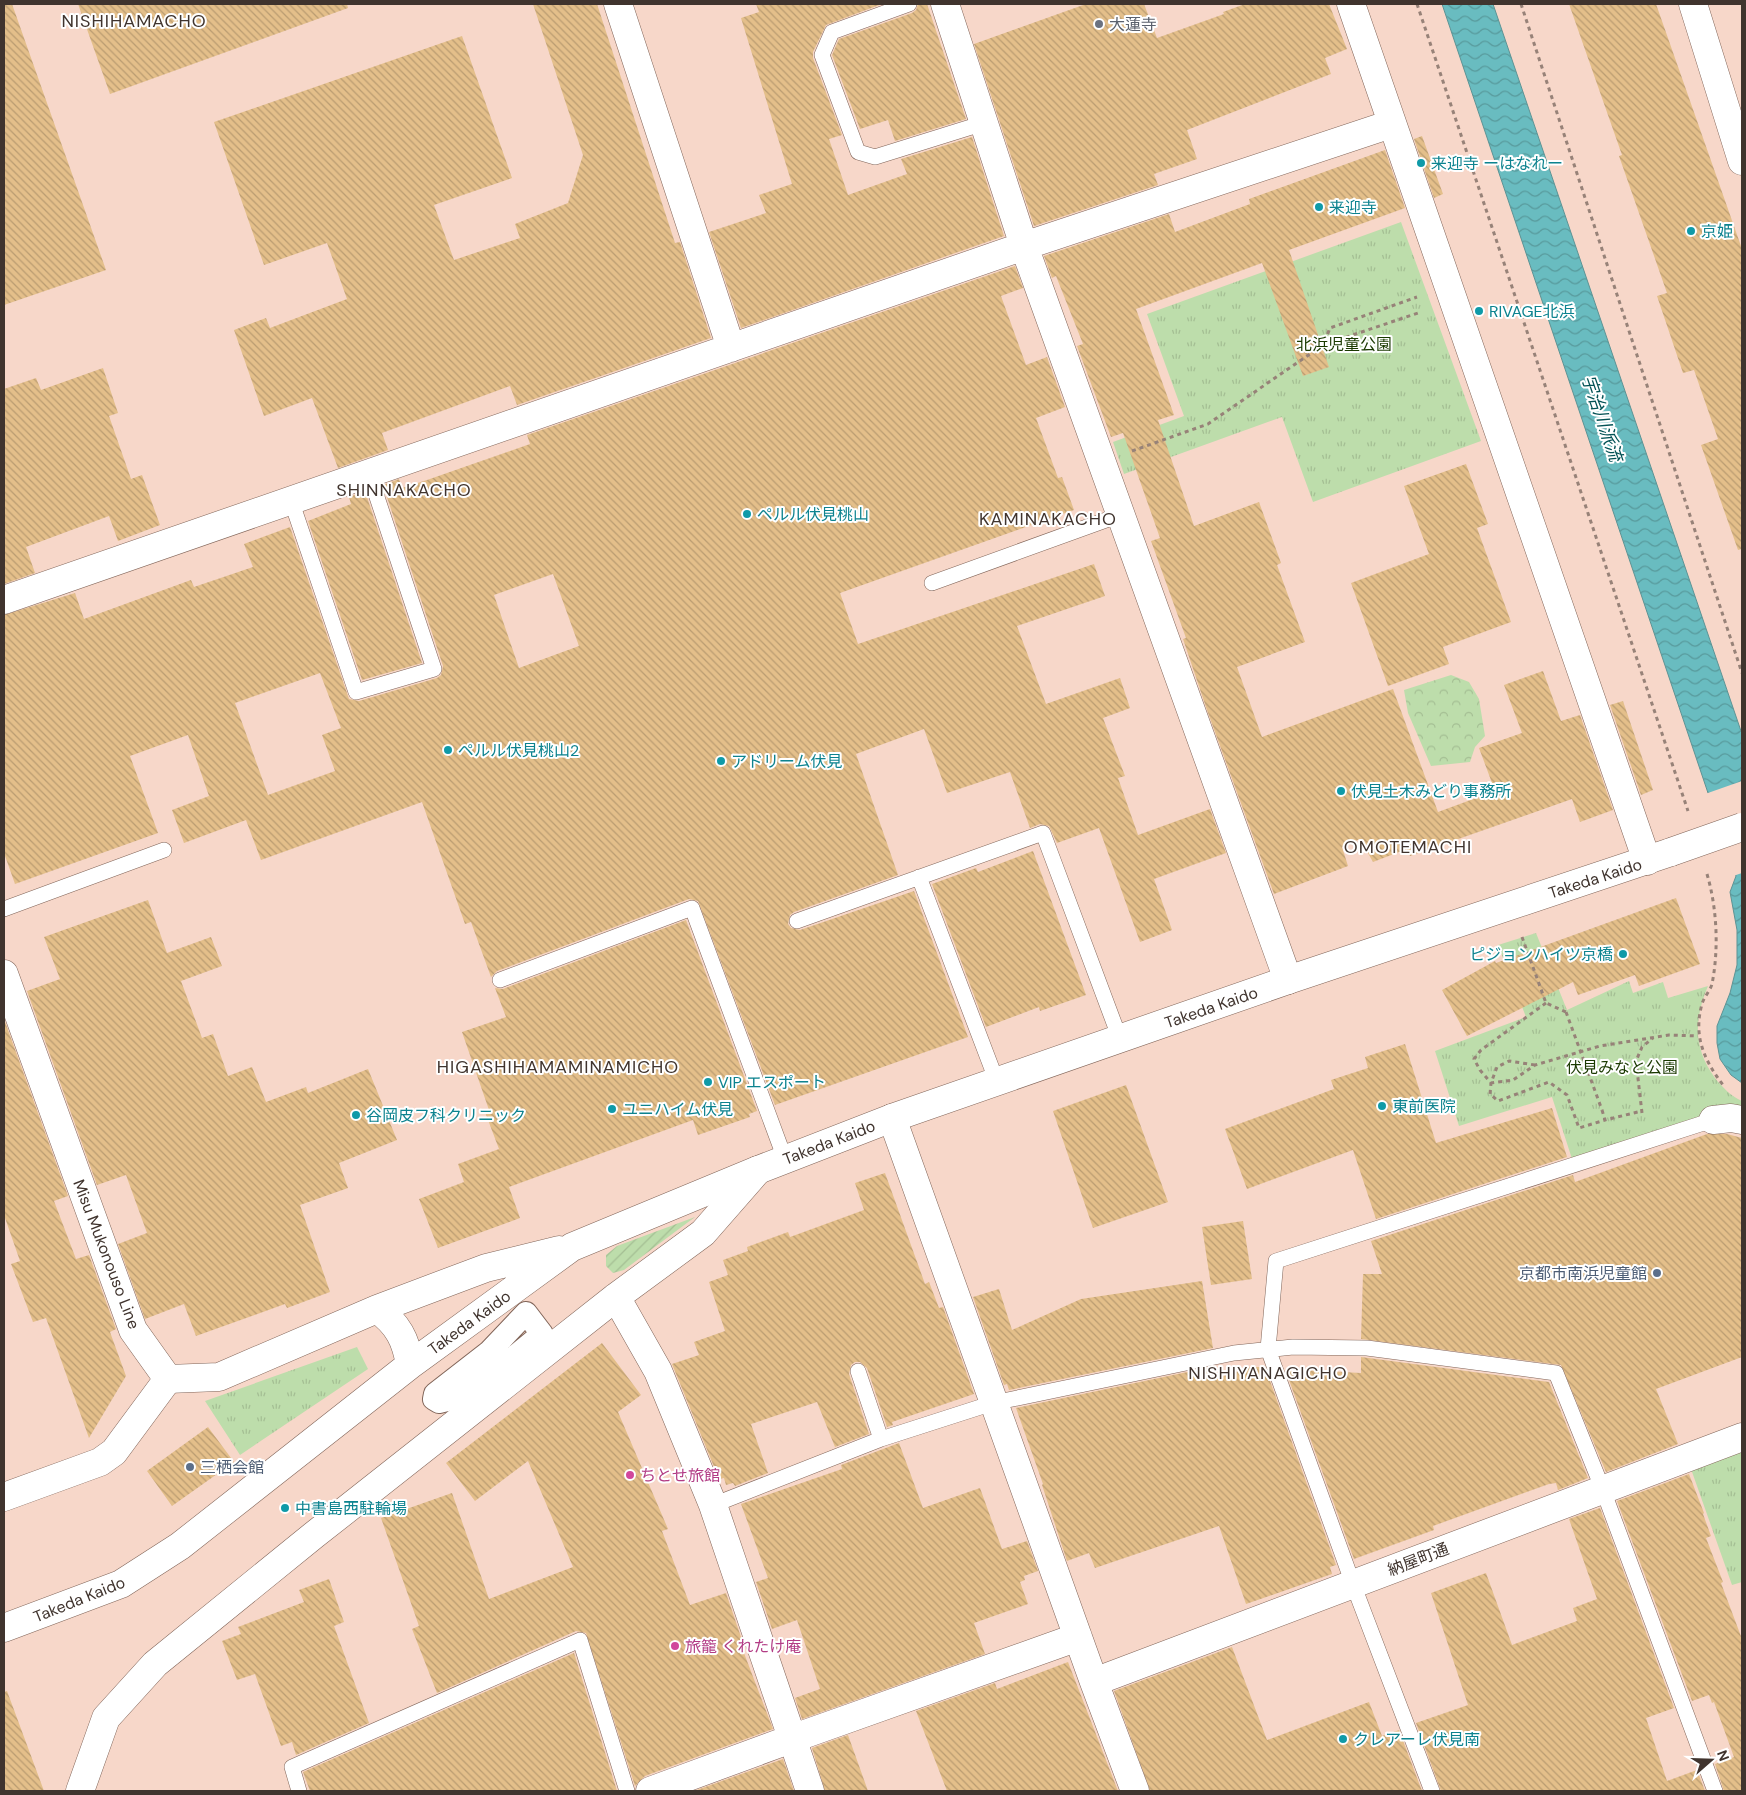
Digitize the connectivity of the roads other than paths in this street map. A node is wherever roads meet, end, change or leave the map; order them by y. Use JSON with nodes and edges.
{"nodes":[{"id":1,"x":618,"y":4,"type":"edge"},
{"id":2,"x":909,"y":4,"type":"edge"},
{"id":3,"x":945,"y":4,"type":"edge"},
{"id":4,"x":1351,"y":4,"type":"edge"},
{"id":5,"x":1693,"y":4,"type":"edge"},
{"id":6,"x":984,"y":123,"type":"junction"},
{"id":7,"x":1391,"y":124,"type":"junction"},
{"id":8,"x":1742,"y":161,"type":"edge"},
{"id":9,"x":1024,"y":246,"type":"junction"},
{"id":10,"x":731,"y":348,"type":"junction"},
{"id":11,"x":369,"y":473,"type":"junction"},
{"id":12,"x":291,"y":500,"type":"junction"},
{"id":13,"x":1120,"y":515,"type":"junction"},
{"id":14,"x":932,"y":583,"type":"dead end"},
{"id":15,"x":4,"y":600,"type":"edge"},
{"id":16,"x":1742,"y":827,"type":"edge"},
{"id":17,"x":164,"y":850,"type":"dead end"},
{"id":18,"x":1659,"y":856,"type":"junction"},
{"id":19,"x":920,"y":877,"type":"junction"},
{"id":20,"x":4,"y":909,"type":"edge"},
{"id":21,"x":797,"y":921,"type":"dead end"},
{"id":22,"x":4,"y":974,"type":"edge"},
{"id":23,"x":500,"y":980,"type":"dead end"},
{"id":24,"x":1288,"y":980,"type":"junction"},
{"id":25,"x":1120,"y":1039,"type":"junction"},
{"id":26,"x":997,"y":1082,"type":"junction"},
{"id":27,"x":892,"y":1118,"type":"junction"},
{"id":28,"x":1713,"y":1120,"type":"joint"},
{"id":29,"x":1742,"y":1120,"type":"edge"},
{"id":30,"x":785,"y":1159,"type":"junction"},
{"id":31,"x":758,"y":1170,"type":"junction"},
{"id":32,"x":572,"y":1247,"type":"junction"},
{"id":33,"x":616,"y":1296,"type":"junction"},
{"id":34,"x":377,"y":1309,"type":"junction"},
{"id":35,"x":542,"y":1334,"type":"joint"},
{"id":36,"x":1268,"y":1348,"type":"junction"},
{"id":37,"x":410,"y":1365,"type":"junction"},
{"id":38,"x":858,"y":1371,"type":"dead end"},
{"id":39,"x":168,"y":1379,"type":"junction"},
{"id":40,"x":993,"y":1403,"type":"junction"},
{"id":41,"x":1742,"y":1437,"type":"edge"},
{"id":42,"x":881,"y":1439,"type":"junction"},
{"id":43,"x":1603,"y":1490,"type":"junction"},
{"id":44,"x":4,"y":1498,"type":"edge"},
{"id":45,"x":713,"y":1506,"type":"junction"},
{"id":46,"x":1353,"y":1584,"type":"junction"},
{"id":47,"x":4,"y":1628,"type":"edge"},
{"id":48,"x":1078,"y":1637,"type":"junction"},
{"id":49,"x":1094,"y":1682,"type":"junction"},
{"id":50,"x":791,"y":1738,"type":"junction"},
{"id":51,"x":80,"y":1791,"type":"edge"},
{"id":52,"x":299,"y":1791,"type":"edge"},
{"id":53,"x":627,"y":1791,"type":"edge"},
{"id":54,"x":650,"y":1791,"type":"edge"},
{"id":55,"x":810,"y":1791,"type":"edge"},
{"id":56,"x":1135,"y":1791,"type":"edge"},
{"id":57,"x":1432,"y":1791,"type":"edge"},
{"id":58,"x":1716,"y":1791,"type":"edge"}],
"edges":[{"from":1,"to":10,"type":"street"},
{"from":2,"to":6,"type":"lane"},
{"from":3,"to":6,"type":"street"},
{"from":4,"to":7,"type":"street"},
{"from":5,"to":8,"type":"street"},
{"from":6,"to":9,"type":"street"},
{"from":7,"to":9,"type":"street"},
{"from":7,"to":18,"type":"street"},
{"from":9,"to":10,"type":"street"},
{"from":9,"to":13,"type":"street"},
{"from":10,"to":11,"type":"street"},
{"from":11,"to":12,"type":"street"},
{"from":11,"to":12,"type":"lane"},
{"from":12,"to":15,"type":"street"},
{"from":13,"to":14,"type":"lane"},
{"from":13,"to":24,"type":"street"},
{"from":16,"to":18,"type":"street","name":"Takeda Kaido","bridge":true},
{"from":17,"to":20,"type":"lane"},
{"from":18,"to":24,"type":"street","name":"Takeda Kaido"},
{"from":19,"to":21,"type":"lane"},
{"from":19,"to":25,"type":"lane"},
{"from":19,"to":26,"type":"lane"},
{"from":22,"to":39,"type":"street","name":"Misu Mukonouso Line"},
{"from":23,"to":30,"type":"lane"},
{"from":24,"to":25,"type":"street","name":"Takeda Kaido"},
{"from":25,"to":26,"type":"street","name":"Takeda Kaido"},
{"from":26,"to":27,"type":"street","name":"Takeda Kaido"},
{"from":27,"to":30,"type":"street","name":"Takeda Kaido"},
{"from":27,"to":40,"type":"street"},
{"from":28,"to":29,"type":"street"},
{"from":28,"to":36,"type":"lane"},
{"from":30,"to":31,"type":"street","name":"Takeda Kaido"},
{"from":31,"to":32,"type":"street","name":"Takeda Kaido"},
{"from":31,"to":33,"type":"street"},
{"from":32,"to":34,"type":"street"},
{"from":32,"to":37,"type":"street","name":"Takeda Kaido"},
{"from":33,"to":45,"type":"street"},
{"from":33,"to":51,"type":"street"},
{"from":34,"to":37,"type":"street"},
{"from":34,"to":39,"type":"street"},
{"from":35,"to":35,"type":"street"},
{"from":36,"to":40,"type":"lane"},
{"from":36,"to":43,"type":"lane"},
{"from":36,"to":46,"type":"lane"},
{"from":37,"to":47,"type":"street","name":"Takeda Kaido"},
{"from":38,"to":42,"type":"lane"},
{"from":39,"to":44,"type":"street"},
{"from":40,"to":42,"type":"lane"},
{"from":40,"to":48,"type":"street"},
{"from":41,"to":43,"type":"street","name":"納屋町通"},
{"from":42,"to":45,"type":"lane"},
{"from":43,"to":46,"type":"street","name":"納屋町通"},
{"from":43,"to":58,"type":"lane"},
{"from":45,"to":50,"type":"street"},
{"from":46,"to":49,"type":"street","name":"納屋町通"},
{"from":46,"to":57,"type":"lane"},
{"from":48,"to":49,"type":"street"},
{"from":48,"to":50,"type":"street"},
{"from":49,"to":56,"type":"street"},
{"from":50,"to":54,"type":"street"},
{"from":50,"to":55,"type":"street"},
{"from":52,"to":53,"type":"lane"}]}
